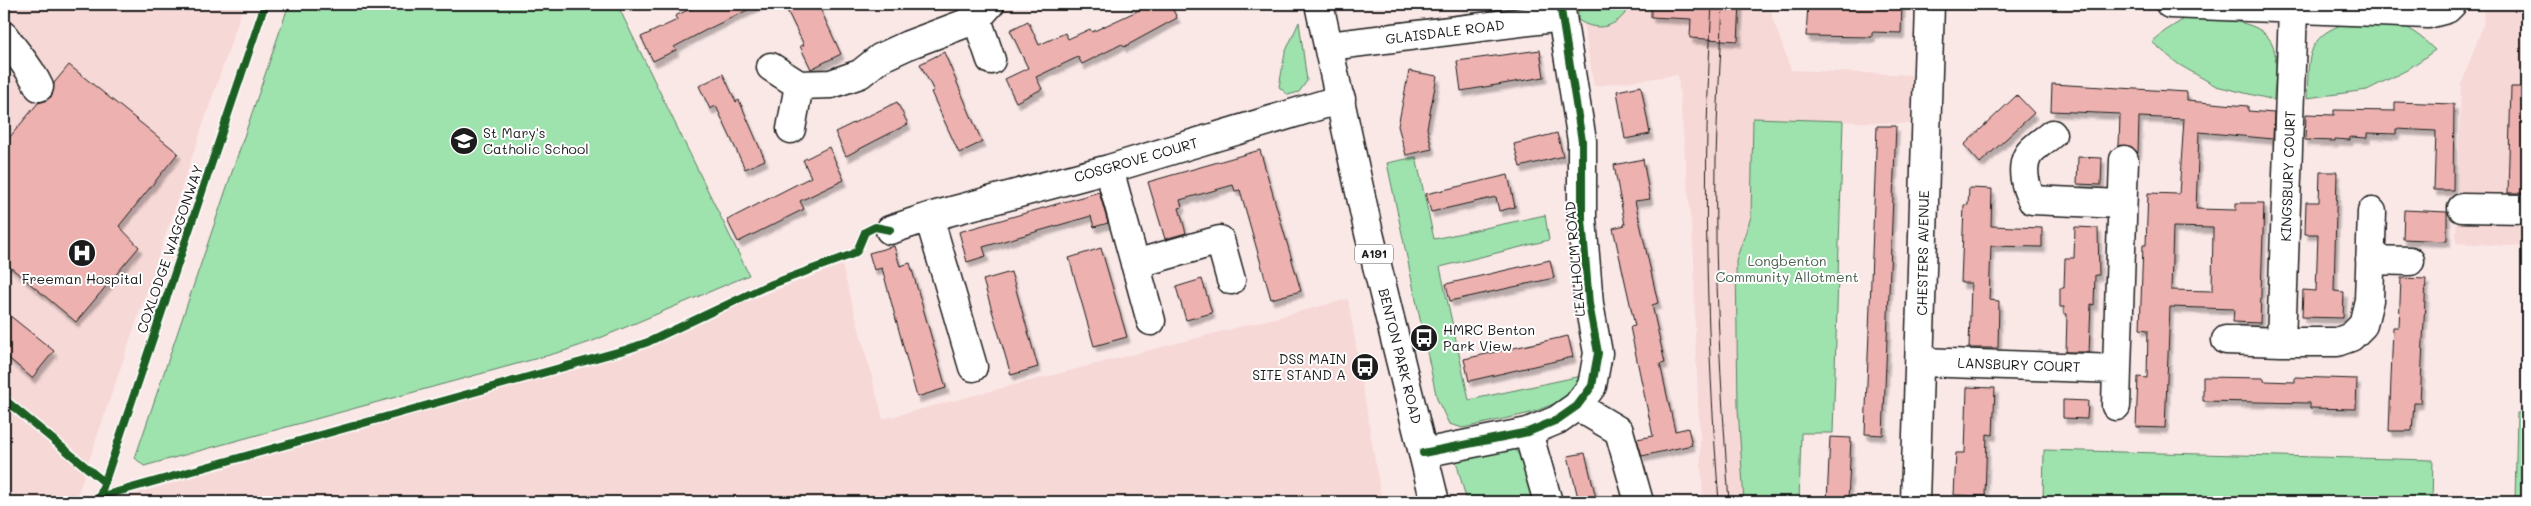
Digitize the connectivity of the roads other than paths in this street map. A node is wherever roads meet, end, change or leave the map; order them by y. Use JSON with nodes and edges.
{"nodes":[{"id":1,"x":1319,"y":4,"type":"edge"},
{"id":2,"x":1930,"y":4,"type":"edge"},
{"id":3,"x":2170,"y":4,"type":"edge"},
{"id":4,"x":2452,"y":4,"type":"edge"},
{"id":5,"x":2368,"y":8,"type":"edge"},
{"id":6,"x":1561,"y":10,"type":"edge"},
{"id":7,"x":2293,"y":10,"type":"junction"},
{"id":8,"x":984,"y":12,"type":"edge"},
{"id":9,"x":4,"y":36,"type":"edge"},
{"id":10,"x":1329,"y":46,"type":"junction"},
{"id":11,"x":991,"y":60,"type":"dead end"},
{"id":12,"x":771,"y":67,"type":"dead end"},
{"id":13,"x":799,"y":85,"type":"junction"},
{"id":14,"x":40,"y":87,"type":"dead end"},
{"id":15,"x":1341,"y":99,"type":"junction"},
{"id":16,"x":791,"y":129,"type":"dead end"},
{"id":17,"x":2052,"y":134,"type":"dead end"},
{"id":18,"x":2124,"y":160,"type":"dead end"},
{"id":19,"x":1109,"y":169,"type":"junction"},
{"id":20,"x":2122,"y":204,"type":"junction"},
{"id":21,"x":2462,"y":208,"type":"dead end"},
{"id":22,"x":2527,"y":209,"type":"edge"},
{"id":23,"x":2372,"y":212,"type":"dead end"},
{"id":24,"x":929,"y":216,"type":"junction"},
{"id":25,"x":890,"y":230,"type":"dead end"},
{"id":26,"x":2370,"y":260,"type":"junction"},
{"id":27,"x":2410,"y":261,"type":"dead end"},
{"id":28,"x":1135,"y":264,"type":"junction"},
{"id":29,"x":1232,"y":280,"type":"dead end"},
{"id":30,"x":1151,"y":321,"type":"dead end"},
{"id":31,"x":2226,"y":340,"type":"dead end"},
{"id":32,"x":2281,"y":342,"type":"junction"},
{"id":33,"x":1921,"y":362,"type":"junction"},
{"id":34,"x":973,"y":368,"type":"dead end"},
{"id":35,"x":2117,"y":369,"type":"junction"},
{"id":36,"x":1577,"y":406,"type":"junction"},
{"id":37,"x":2116,"y":406,"type":"dead end"},
{"id":38,"x":1528,"y":432,"type":"junction"},
{"id":39,"x":1424,"y":453,"type":"junction"},
{"id":40,"x":1435,"y":502,"type":"edge"},
{"id":41,"x":1548,"y":502,"type":"edge"},
{"id":42,"x":1639,"y":502,"type":"edge"},
{"id":43,"x":1916,"y":502,"type":"edge"}],
"edges":[{"from":1,"to":10,"type":"street","name":"BENTON PARK ROAD","number":"A191"},
{"from":2,"to":33,"type":"street","name":"CHESTERS AVENUE"},
{"from":3,"to":7,"type":"street"},
{"from":4,"to":5,"type":"street"},
{"from":5,"to":7,"type":"street"},
{"from":6,"to":10,"type":"street","name":"GLAISDALE ROAD"},
{"from":6,"to":36,"type":"street","name":"LEALHOLM ROAD"},
{"from":7,"to":32,"type":"street","name":"KINGSBURY COURT"},
{"from":8,"to":11,"type":"street"},
{"from":8,"to":13,"type":"street"},
{"from":9,"to":14,"type":"street"},
{"from":10,"to":15,"type":"street","name":"BENTON PARK ROAD","number":"A191"},
{"from":12,"to":13,"type":"street"},
{"from":13,"to":16,"type":"street"},
{"from":15,"to":19,"type":"street","name":"COSGROVE COURT"},
{"from":15,"to":39,"type":"street","name":"BENTON PARK ROAD","number":"A191"},
{"from":17,"to":20,"type":"street"},
{"from":18,"to":20,"type":"street"},
{"from":19,"to":24,"type":"street","name":"COSGROVE COURT"},
{"from":19,"to":28,"type":"street"},
{"from":20,"to":35,"type":"street"},
{"from":21,"to":22,"type":"street"},
{"from":23,"to":26,"type":"street"},
{"from":24,"to":25,"type":"street","name":"COSGROVE COURT"},
{"from":24,"to":34,"type":"street"},
{"from":26,"to":27,"type":"street"},
{"from":26,"to":32,"type":"street"},
{"from":28,"to":29,"type":"street"},
{"from":28,"to":30,"type":"street"},
{"from":31,"to":32,"type":"street"},
{"from":33,"to":35,"type":"street","name":"LANSBURY COURT"},
{"from":33,"to":43,"type":"street","name":"CHESTERS AVENUE"},
{"from":35,"to":37,"type":"street"},
{"from":36,"to":38,"type":"street","name":"LEALHOLM ROAD"},
{"from":36,"to":42,"type":"street"},
{"from":38,"to":39,"type":"street","name":"LEALHOLM ROAD"},
{"from":38,"to":41,"type":"street"},
{"from":39,"to":40,"type":"street","name":"BENTON PARK ROAD","number":"A191"}]}
